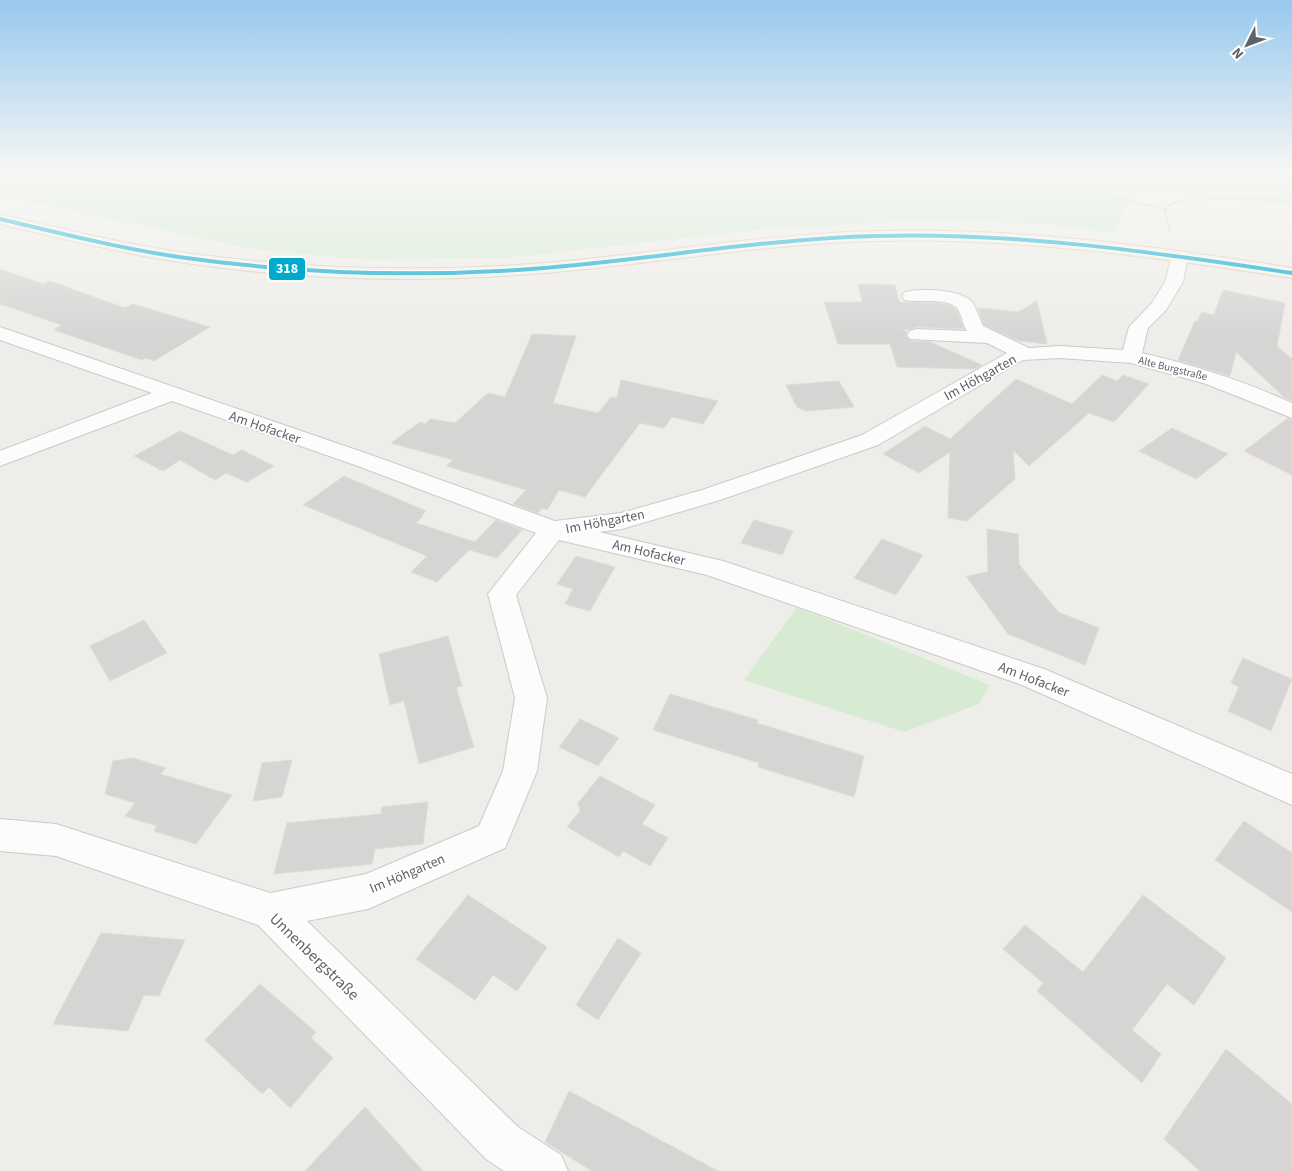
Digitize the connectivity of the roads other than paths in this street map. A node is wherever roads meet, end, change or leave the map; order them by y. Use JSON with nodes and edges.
{"nodes":[{"id":1,"x":43,"y":229,"type":"edge"},
{"id":2,"x":1180,"y":256,"type":"junction"},
{"id":3,"x":1292,"y":273,"type":"edge"},
{"id":4,"x":910,"y":296,"type":"dead end"},
{"id":5,"x":0,"y":333,"type":"edge"},
{"id":6,"x":917,"y":335,"type":"dead end"},
{"id":7,"x":989,"y":337,"type":"junction"},
{"id":8,"x":1026,"y":354,"type":"junction"},
{"id":9,"x":1131,"y":357,"type":"junction"},
{"id":10,"x":170,"y":394,"type":"junction"},
{"id":11,"x":1292,"y":412,"type":"edge"},
{"id":12,"x":0,"y":459,"type":"edge"},
{"id":13,"x":553,"y":530,"type":"junction"},
{"id":14,"x":1292,"y":790,"type":"edge"},
{"id":15,"x":0,"y":835,"type":"edge"},
{"id":16,"x":270,"y":911,"type":"junction"},
{"id":17,"x":545,"y":1171,"type":"edge"}],
"edges":[{"from":1,"to":2,"type":"main road"},
{"from":2,"to":3,"type":"main road"},
{"from":2,"to":9,"type":"street","name":"Alte Burgstraße"},
{"from":4,"to":7,"type":"street"},
{"from":5,"to":10,"type":"street","name":"Am Hofacker"},
{"from":6,"to":7,"type":"street"},
{"from":7,"to":8,"type":"street"},
{"from":8,"to":9,"type":"street","name":"Im Höhgarten"},
{"from":8,"to":13,"type":"street","name":"Im Höhgarten"},
{"from":9,"to":11,"type":"street","name":"Alte Burgstraße"},
{"from":10,"to":12,"type":"street"},
{"from":10,"to":13,"type":"street","name":"Am Hofacker"},
{"from":13,"to":14,"type":"street","name":"Am Hofacker"},
{"from":13,"to":16,"type":"street","name":"Im Höhgarten"},
{"from":15,"to":16,"type":"street","name":"Unnenbergstraße"},
{"from":16,"to":17,"type":"street","name":"Unnenbergstraße"}]}
